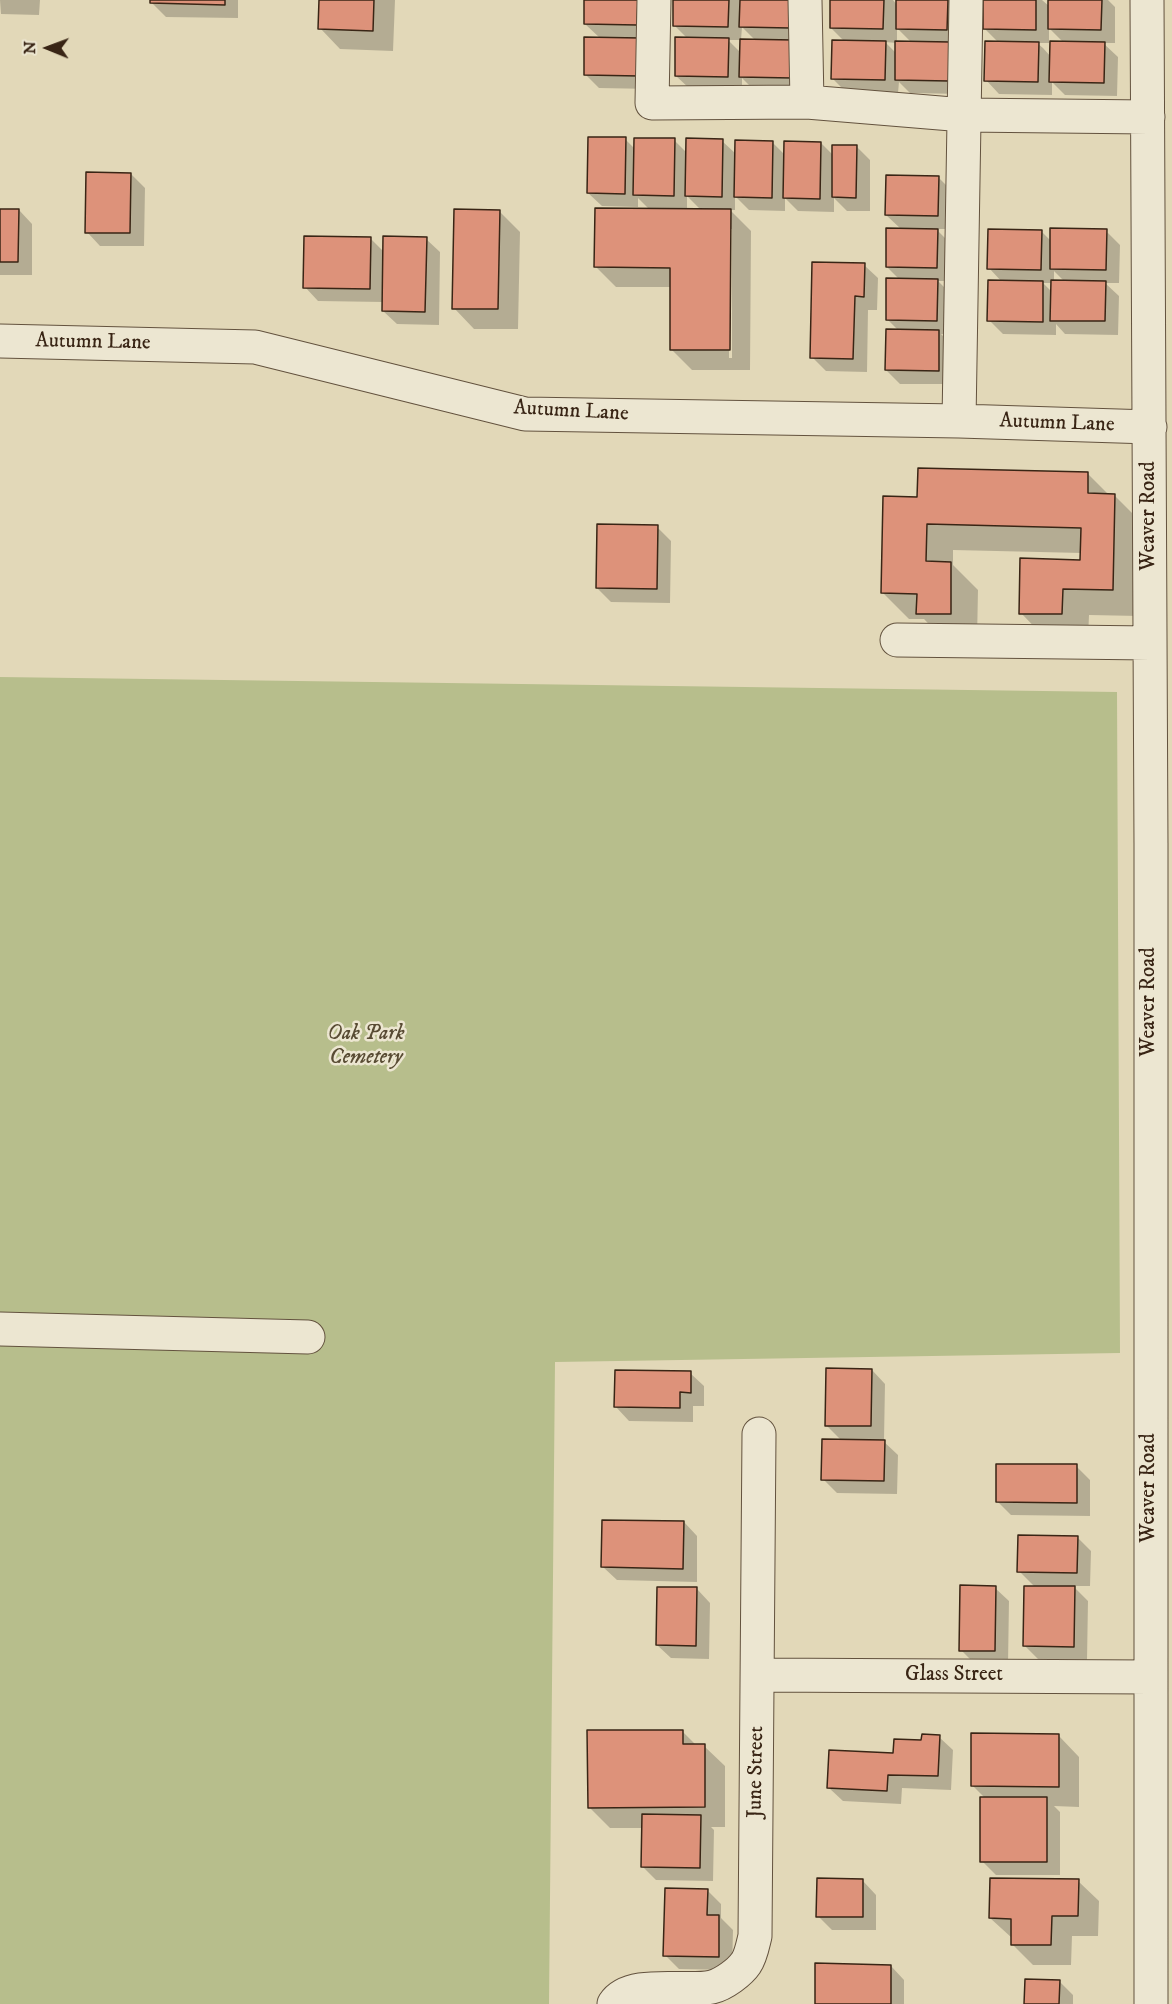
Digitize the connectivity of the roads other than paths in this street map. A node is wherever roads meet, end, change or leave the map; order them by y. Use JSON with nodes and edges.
{"nodes":[{"id":1,"x":654,"y":0,"type":"edge"},
{"id":2,"x":805,"y":0,"type":"edge"},
{"id":3,"x":966,"y":0,"type":"edge"},
{"id":4,"x":1147,"y":0,"type":"edge"},
{"id":5,"x":807,"y":102,"type":"junction"},
{"id":6,"x":964,"y":115,"type":"junction"},
{"id":7,"x":1148,"y":117,"type":"junction"},
{"id":8,"x":0,"y":341,"type":"edge"},
{"id":9,"x":959,"y":421,"type":"junction"},
{"id":10,"x":1150,"y":427,"type":"junction"},
{"id":11,"x":897,"y":640,"type":"dead end"},
{"id":12,"x":1150,"y":643,"type":"junction"},
{"id":13,"x":1161,"y":843,"type":"edge"},
{"id":14,"x":1161,"y":1179,"type":"edge"},
{"id":15,"x":0,"y":1329,"type":"edge"},
{"id":16,"x":309,"y":1337,"type":"dead end"},
{"id":17,"x":1161,"y":1411,"type":"edge"},
{"id":18,"x":759,"y":1434,"type":"dead end"},
{"id":19,"x":1161,"y":1498,"type":"edge"},
{"id":20,"x":1161,"y":1629,"type":"edge"},
{"id":21,"x":758,"y":1675,"type":"junction"},
{"id":22,"x":1150,"y":1677,"type":"junction"},
{"id":23,"x":1161,"y":1881,"type":"edge"},
{"id":24,"x":614,"y":2004,"type":"edge"},
{"id":25,"x":1151,"y":2004,"type":"edge"}],
"edges":[{"from":1,"to":5,"type":"street"},
{"from":2,"to":5,"type":"street"},
{"from":3,"to":6,"type":"street"},
{"from":4,"to":7,"type":"street","name":"Weaver Road"},
{"from":5,"to":6,"type":"street"},
{"from":6,"to":7,"type":"street"},
{"from":6,"to":9,"type":"street"},
{"from":7,"to":10,"type":"street","name":"Weaver Road"},
{"from":8,"to":9,"type":"street","name":"Autumn Lane"},
{"from":9,"to":10,"type":"street","name":"Autumn Lane"},
{"from":10,"to":12,"type":"street","name":"Weaver Road"},
{"from":11,"to":12,"type":"street"},
{"from":12,"to":13,"type":"street","name":"Weaver Road"},
{"from":13,"to":14,"type":"street","name":"Weaver Road"},
{"from":14,"to":17,"type":"street","name":"Weaver Road"},
{"from":15,"to":16,"type":"street"},
{"from":17,"to":19,"type":"street","name":"Weaver Road"},
{"from":18,"to":21,"type":"street","name":"June Street"},
{"from":19,"to":20,"type":"street","name":"Weaver Road"},
{"from":20,"to":22,"type":"street","name":"Weaver Road"},
{"from":21,"to":22,"type":"street","name":"Glass Street"},
{"from":21,"to":24,"type":"street","name":"June Street"},
{"from":22,"to":23,"type":"street","name":"Weaver Road"},
{"from":23,"to":25,"type":"street","name":"Weaver Road"}]}
